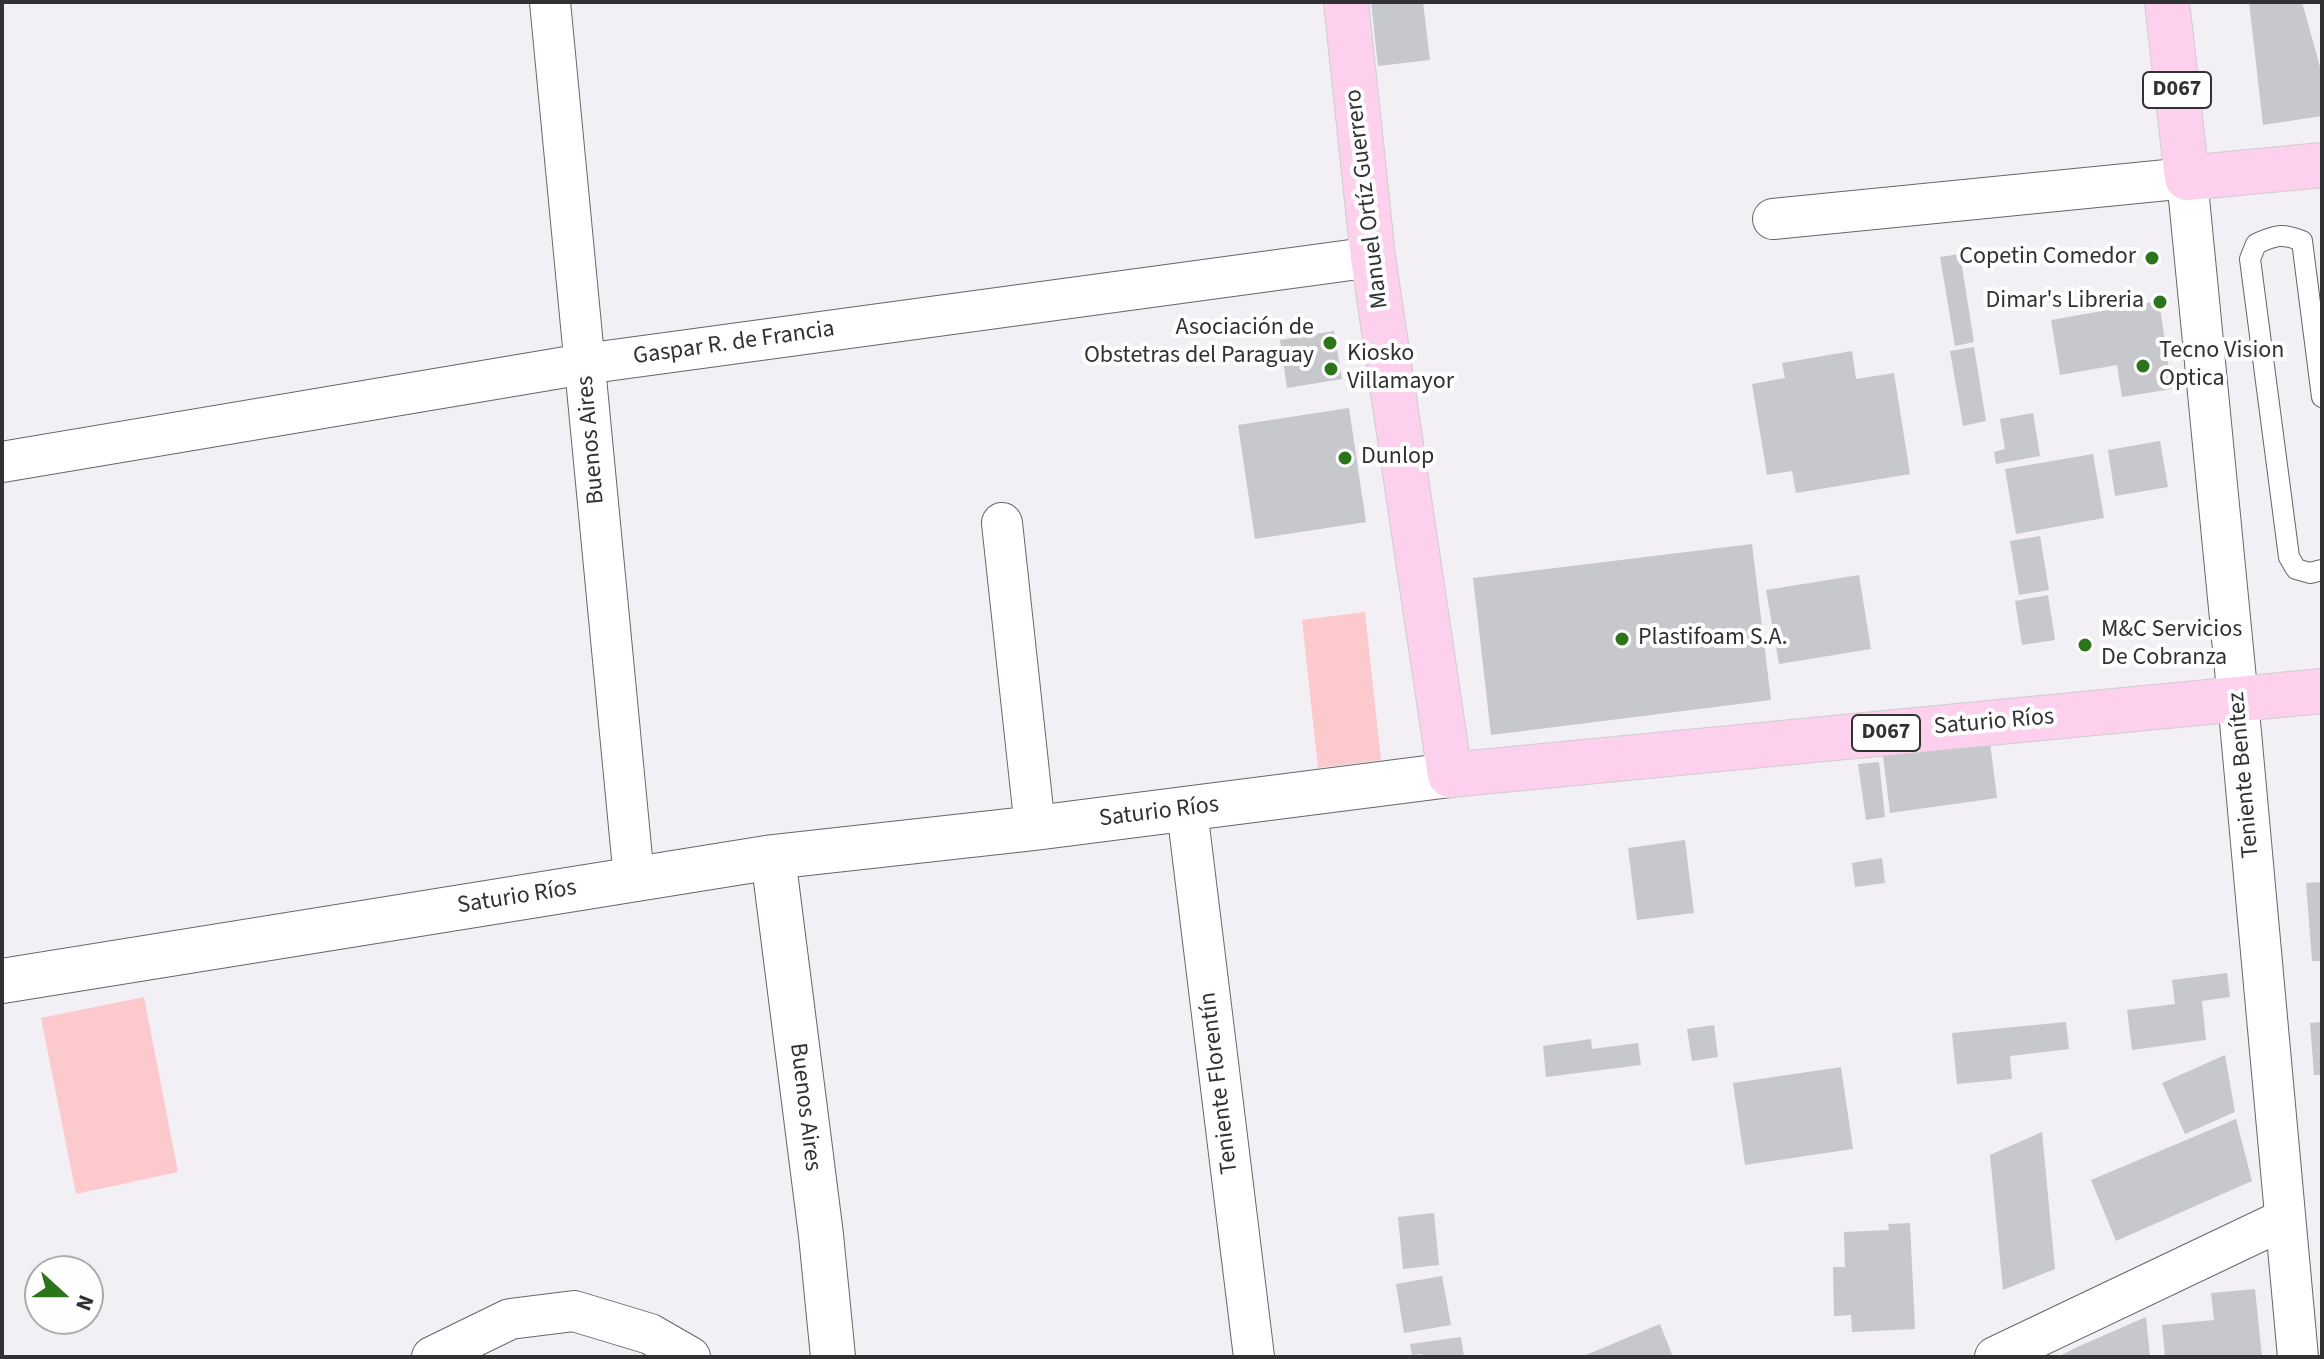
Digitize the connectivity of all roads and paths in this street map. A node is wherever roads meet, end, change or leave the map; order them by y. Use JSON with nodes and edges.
{"nodes":[{"id":1,"x":550,"y":2,"type":"edge"},
{"id":2,"x":1346,"y":2,"type":"edge"},
{"id":3,"x":2167,"y":2,"type":"edge"},
{"id":4,"x":2322,"y":165,"type":"edge"},
{"id":5,"x":2187,"y":178,"type":"junction"},
{"id":6,"x":1773,"y":219,"type":"dead end"},
{"id":7,"x":1373,"y":257,"type":"junction"},
{"id":8,"x":584,"y":364,"type":"junction"},
{"id":9,"x":2322,"y":397,"type":"edge"},
{"id":10,"x":2,"y":462,"type":"edge"},
{"id":11,"x":1002,"y":523,"type":"dead end"},
{"id":12,"x":2322,"y":570,"type":"edge"},
{"id":13,"x":2322,"y":691,"type":"edge"},
{"id":14,"x":2238,"y":700,"type":"junction"},
{"id":15,"x":1450,"y":775,"type":"junction"},
{"id":16,"x":1187,"y":810,"type":"junction"},
{"id":17,"x":1035,"y":828,"type":"junction"},
{"id":18,"x":773,"y":857,"type":"junction"},
{"id":19,"x":634,"y":879,"type":"junction"},
{"id":20,"x":2,"y":981,"type":"edge"},
{"id":21,"x":2285,"y":1219,"type":"junction"},
{"id":22,"x":432,"y":1357,"type":"edge"},
{"id":23,"x":690,"y":1357,"type":"edge"},
{"id":24,"x":833,"y":1357,"type":"edge"},
{"id":25,"x":1254,"y":1357,"type":"edge"},
{"id":26,"x":1995,"y":1357,"type":"edge"},
{"id":27,"x":2298,"y":1357,"type":"edge"}],
"edges":[{"from":1,"to":8,"type":"street","name":"Buenos Aires"},
{"from":2,"to":7,"type":"main road","name":"Manuel Ortíz Guerrero"},
{"from":3,"to":5,"type":"main road","name":"Teniente Benítez","number":"D067"},
{"from":4,"to":5,"type":"main road"},
{"from":5,"to":6,"type":"street"},
{"from":5,"to":14,"type":"street","name":"Teniente Benítez"},
{"from":7,"to":8,"type":"street","name":"Gaspar R. de Francia"},
{"from":7,"to":15,"type":"main road","name":"Manuel Ortíz Guerrero"},
{"from":8,"to":10,"type":"street","name":"Gaspar R. de Francia"},
{"from":8,"to":19,"type":"street","name":"Buenos Aires"},
{"from":9,"to":12,"type":"lane"},
{"from":11,"to":17,"type":"street"},
{"from":13,"to":14,"type":"main road","name":"Saturio Ríos","number":"D067"},
{"from":14,"to":15,"type":"main road","name":"Saturio Ríos","number":"D067"},
{"from":14,"to":21,"type":"street","name":"Teniente Benítez"},
{"from":15,"to":16,"type":"street","name":"Saturio Ríos"},
{"from":16,"to":17,"type":"street","name":"Saturio Ríos"},
{"from":16,"to":25,"type":"street","name":"Teniente Florentín"},
{"from":17,"to":18,"type":"street","name":"Saturio Ríos"},
{"from":18,"to":19,"type":"street","name":"Saturio Ríos"},
{"from":18,"to":24,"type":"street","name":"Buenos Aires"},
{"from":19,"to":20,"type":"street","name":"Saturio Ríos"},
{"from":21,"to":26,"type":"street"},
{"from":21,"to":27,"type":"street","name":"Teniente Benítez"},
{"from":22,"to":23,"type":"street"}]}
